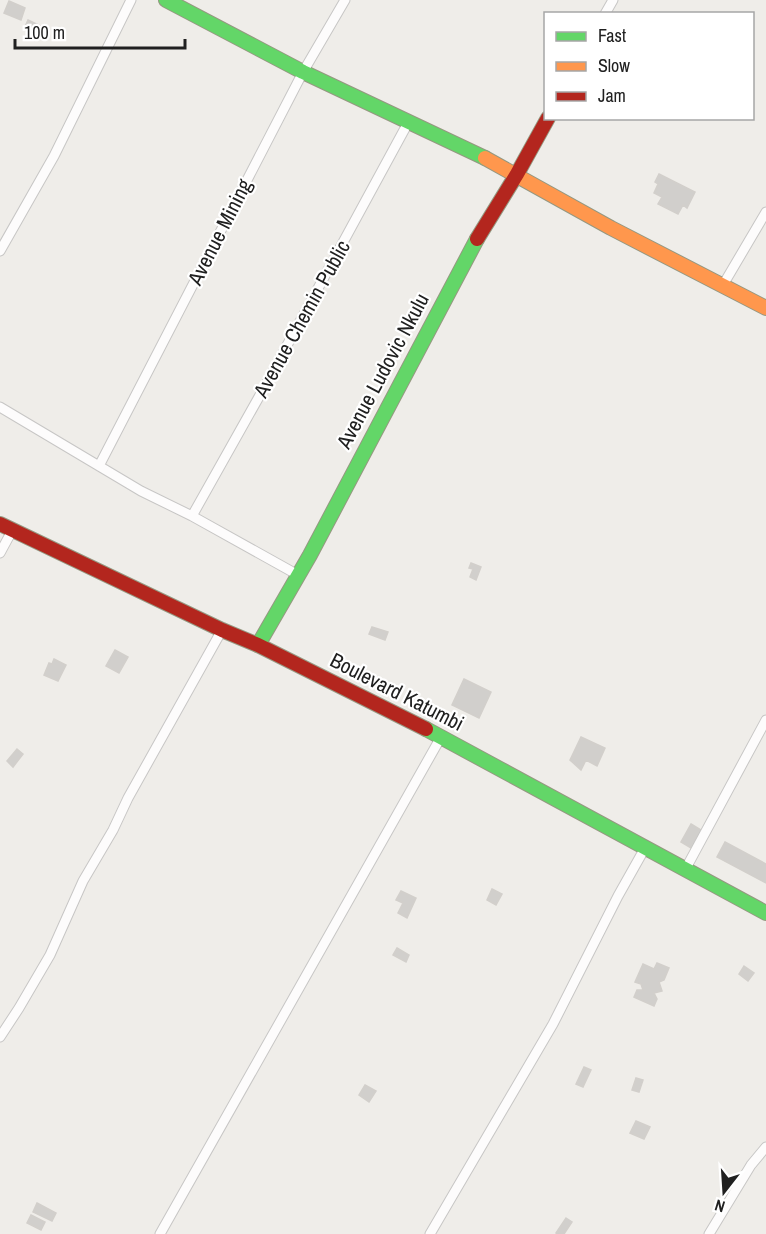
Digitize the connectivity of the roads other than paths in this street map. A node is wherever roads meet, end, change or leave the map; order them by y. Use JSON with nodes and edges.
{"nodes":[{"id":1,"x":130,"y":0,"type":"edge"},
{"id":2,"x":166,"y":0,"type":"edge"},
{"id":3,"x":345,"y":0,"type":"edge"},
{"id":4,"x":303,"y":72,"type":"junction"},
{"id":5,"x":547,"y":120,"type":"edge"},
{"id":6,"x":410,"y":121,"type":"junction"},
{"id":7,"x":517,"y":174,"type":"junction"},
{"id":8,"x":766,"y":212,"type":"edge"},
{"id":9,"x":0,"y":251,"type":"edge"},
{"id":10,"x":723,"y":285,"type":"junction"},
{"id":11,"x":766,"y":308,"type":"edge"},
{"id":12,"x":0,"y":407,"type":"edge"},
{"id":13,"x":99,"y":466,"type":"junction"},
{"id":14,"x":192,"y":516,"type":"junction"},
{"id":15,"x":6,"y":527,"type":"edge"},
{"id":16,"x":0,"y":553,"type":"edge"},
{"id":17,"x":298,"y":575,"type":"junction"},
{"id":18,"x":222,"y":630,"type":"junction"},
{"id":19,"x":258,"y":645,"type":"junction"},
{"id":20,"x":766,"y":720,"type":"edge"},
{"id":21,"x":441,"y":737,"type":"junction"},
{"id":22,"x":645,"y":848,"type":"junction"},
{"id":23,"x":685,"y":870,"type":"junction"},
{"id":24,"x":766,"y":913,"type":"edge"},
{"id":25,"x":0,"y":1037,"type":"edge"},
{"id":26,"x":766,"y":1147,"type":"edge"},
{"id":27,"x":160,"y":1234,"type":"edge"},
{"id":28,"x":430,"y":1234,"type":"edge"},
{"id":29,"x":709,"y":1234,"type":"edge"}],
"edges":[{"from":1,"to":9,"type":"street"},
{"from":2,"to":4,"type":"street"},
{"from":3,"to":4,"type":"street","name":"Avenue Mining"},
{"from":4,"to":6,"type":"street"},
{"from":4,"to":13,"type":"street","name":"Avenue Mining"},
{"from":5,"to":7,"type":"street","name":"Avenue Ludovic Nkulu"},
{"from":6,"to":7,"type":"street"},
{"from":6,"to":14,"type":"street","name":"Avenue Chemin Public"},
{"from":7,"to":10,"type":"street"},
{"from":7,"to":17,"type":"street","name":"Avenue Ludovic Nkulu"},
{"from":8,"to":10,"type":"street"},
{"from":10,"to":11,"type":"street"},
{"from":12,"to":13,"type":"street"},
{"from":13,"to":14,"type":"street"},
{"from":14,"to":17,"type":"street"},
{"from":15,"to":16,"type":"street"},
{"from":15,"to":18,"type":"street","name":"Boulevard Katumbi"},
{"from":17,"to":19,"type":"street","name":"Avenue Ludovic Nkulu"},
{"from":18,"to":19,"type":"street","name":"Boulevard Katumbi"},
{"from":18,"to":25,"type":"street"},
{"from":19,"to":21,"type":"street","name":"Boulevard Katumbi"},
{"from":20,"to":23,"type":"street"},
{"from":21,"to":22,"type":"street","name":"Boulevard Katumbi"},
{"from":21,"to":27,"type":"street"},
{"from":22,"to":23,"type":"street","name":"Boulevard Katumbi"},
{"from":22,"to":28,"type":"street"},
{"from":23,"to":24,"type":"street","name":"Boulevard Katumbi"},
{"from":26,"to":29,"type":"street"}]}
